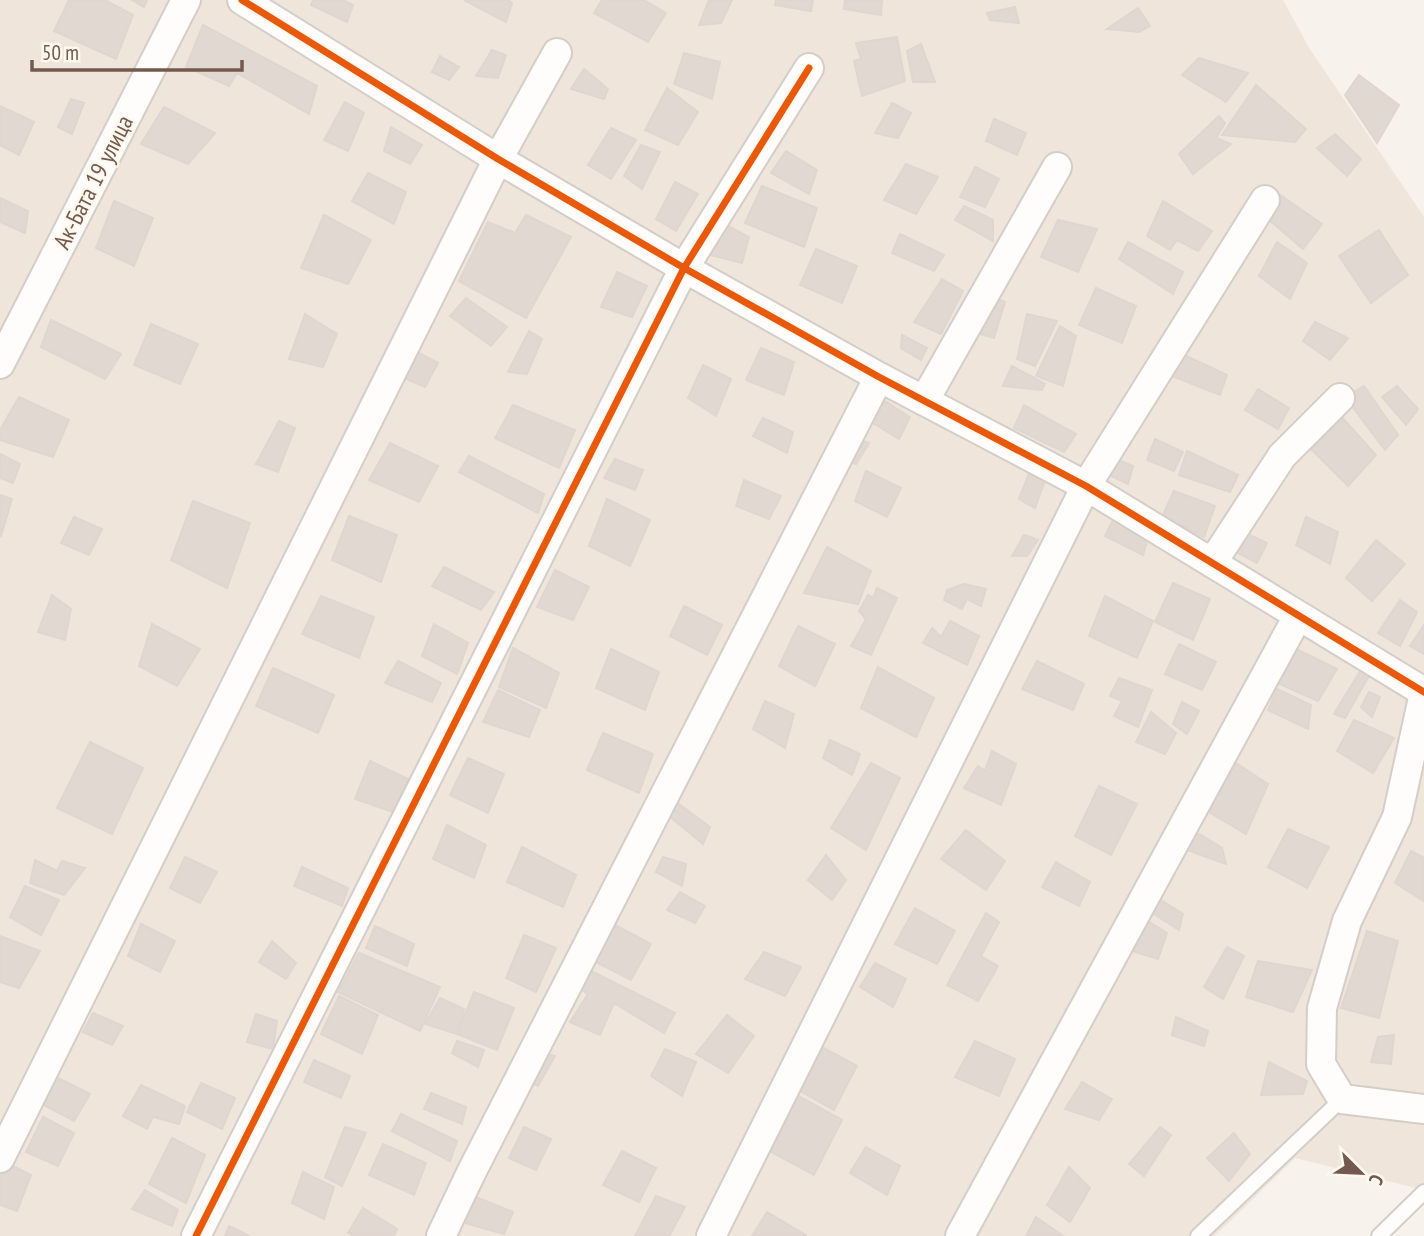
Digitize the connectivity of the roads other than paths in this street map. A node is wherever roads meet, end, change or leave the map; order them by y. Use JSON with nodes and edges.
{"nodes":[{"id":1,"x":186,"y":0,"type":"edge"},
{"id":2,"x":242,"y":0,"type":"edge"},
{"id":3,"x":557,"y":53,"type":"dead end"},
{"id":4,"x":809,"y":68,"type":"dead end"},
{"id":5,"x":498,"y":159,"type":"junction"},
{"id":6,"x":1056,"y":167,"type":"dead end"},
{"id":7,"x":1265,"y":200,"type":"dead end"},
{"id":8,"x":684,"y":268,"type":"junction"},
{"id":9,"x":0,"y":364,"type":"edge"},
{"id":10,"x":879,"y":377,"type":"junction"},
{"id":11,"x":1339,"y":398,"type":"dead end"},
{"id":12,"x":924,"y":401,"type":"junction"},
{"id":13,"x":1086,"y":486,"type":"junction"},
{"id":14,"x":1212,"y":563,"type":"junction"},
{"id":15,"x":1298,"y":616,"type":"junction"},
{"id":16,"x":1424,"y":693,"type":"edge"},
{"id":17,"x":1342,"y":1099,"type":"junction"},
{"id":18,"x":1424,"y":1109,"type":"edge"},
{"id":19,"x":0,"y":1158,"type":"edge"},
{"id":20,"x":1424,"y":1192,"type":"edge"},
{"id":21,"x":196,"y":1236,"type":"edge"},
{"id":22,"x":441,"y":1236,"type":"edge"},
{"id":23,"x":710,"y":1236,"type":"edge"},
{"id":24,"x":960,"y":1236,"type":"edge"},
{"id":25,"x":1198,"y":1236,"type":"edge"},
{"id":26,"x":1379,"y":1236,"type":"edge"}],
"edges":[{"from":1,"to":9,"type":"street","name":"Ак-Бата 19 улица"},
{"from":2,"to":5,"type":"street"},
{"from":3,"to":5,"type":"street"},
{"from":4,"to":8,"type":"street"},
{"from":5,"to":8,"type":"street"},
{"from":5,"to":19,"type":"street"},
{"from":6,"to":12,"type":"street"},
{"from":7,"to":13,"type":"street"},
{"from":8,"to":10,"type":"street"},
{"from":8,"to":21,"type":"street"},
{"from":10,"to":12,"type":"street"},
{"from":10,"to":22,"type":"street"},
{"from":11,"to":14,"type":"street"},
{"from":12,"to":13,"type":"street"},
{"from":13,"to":14,"type":"street"},
{"from":13,"to":23,"type":"street"},
{"from":14,"to":15,"type":"street"},
{"from":15,"to":16,"type":"street"},
{"from":15,"to":24,"type":"street"},
{"from":16,"to":17,"type":"street"},
{"from":17,"to":18,"type":"street"},
{"from":17,"to":25,"type":"lane"},
{"from":20,"to":26,"type":"lane"}]}
